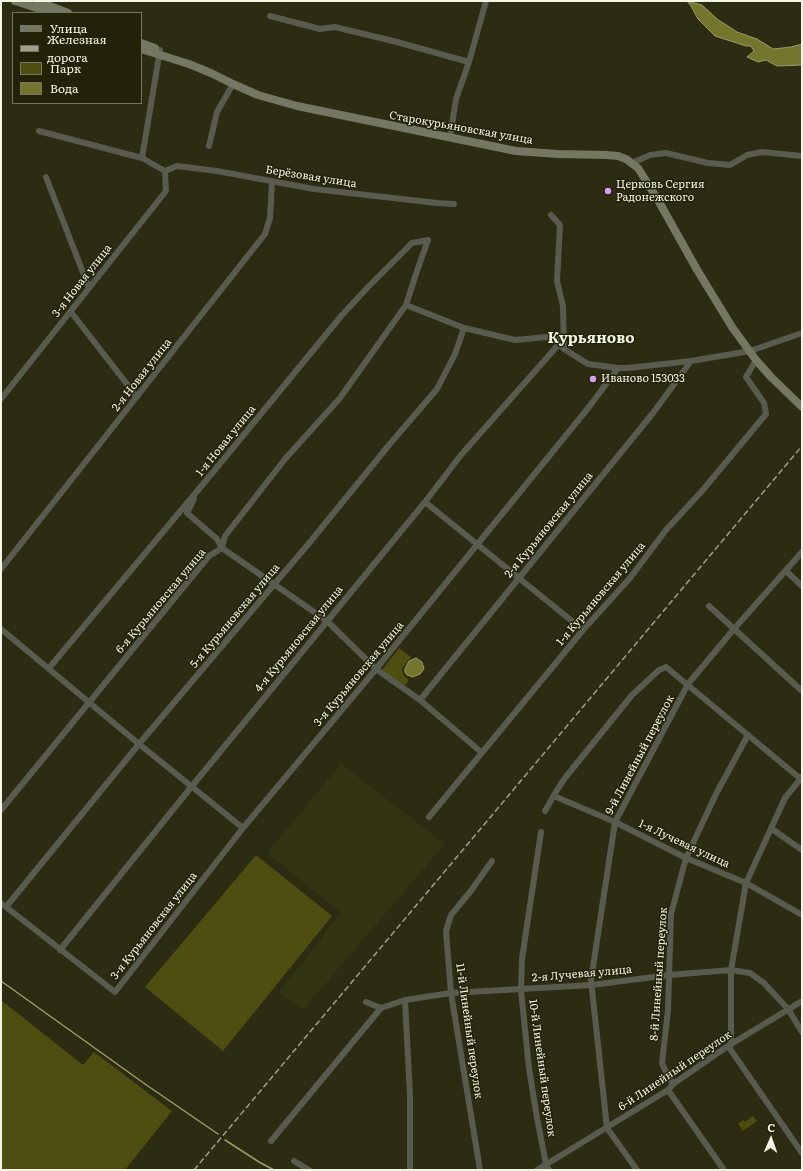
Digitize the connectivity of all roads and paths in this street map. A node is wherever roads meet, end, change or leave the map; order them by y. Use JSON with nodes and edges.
{"nodes":[{"id":1,"x":15,"y":1,"type":"edge"},
{"id":2,"x":37,"y":1,"type":"edge"},
{"id":3,"x":486,"y":1,"type":"edge"},
{"id":4,"x":49,"y":12,"type":"edge"},
{"id":5,"x":65,"y":12,"type":"edge"},
{"id":6,"x":270,"y":16,"type":"dead end"},
{"id":7,"x":142,"y":44,"type":"edge"},
{"id":8,"x":142,"y":49,"type":"edge"},
{"id":9,"x":159,"y":52,"type":"junction"},
{"id":10,"x":469,"y":62,"type":"junction"},
{"id":11,"x":233,"y":84,"type":"junction"},
{"id":12,"x":39,"y":131,"type":"dead end"},
{"id":13,"x":450,"y":137,"type":"junction"},
{"id":14,"x":209,"y":146,"type":"dead end"},
{"id":15,"x":802,"y":156,"type":"edge"},
{"id":16,"x":142,"y":158,"type":"junction"},
{"id":17,"x":632,"y":163,"type":"junction"},
{"id":18,"x":165,"y":170,"type":"junction"},
{"id":19,"x":46,"y":177,"type":"dead end"},
{"id":20,"x":272,"y":182,"type":"junction"},
{"id":21,"x":454,"y":204,"type":"dead end"},
{"id":22,"x":551,"y":215,"type":"dead end"},
{"id":23,"x":428,"y":240,"type":"joint"},
{"id":24,"x":89,"y":288,"type":"junction"},
{"id":25,"x":406,"y":305,"type":"junction"},
{"id":26,"x":71,"y":312,"type":"junction"},
{"id":27,"x":464,"y":328,"type":"junction"},
{"id":28,"x":802,"y":333,"type":"edge"},
{"id":29,"x":562,"y":346,"type":"junction"},
{"id":30,"x":750,"y":351,"type":"junction"},
{"id":31,"x":756,"y":360,"type":"junction"},
{"id":32,"x":691,"y":361,"type":"junction"},
{"id":33,"x":618,"y":368,"type":"junction"},
{"id":34,"x":137,"y":397,"type":"junction"},
{"id":35,"x":1,"y":399,"type":"edge"},
{"id":36,"x":801,"y":406,"type":"edge"},
{"id":37,"x":200,"y":488,"type":"junction"},
{"id":38,"x":425,"y":502,"type":"junction"},
{"id":39,"x":477,"y":544,"type":"junction"},
{"id":40,"x":222,"y":548,"type":"junction"},
{"id":41,"x":802,"y":552,"type":"edge"},
{"id":42,"x":1,"y":569,"type":"edge"},
{"id":43,"x":786,"y":572,"type":"junction"},
{"id":44,"x":519,"y":577,"type":"junction"},
{"id":45,"x":275,"y":584,"type":"junction"},
{"id":46,"x":802,"y":586,"type":"edge"},
{"id":47,"x":709,"y":606,"type":"dead end"},
{"id":48,"x":327,"y":621,"type":"junction"},
{"id":49,"x":1,"y":629,"type":"edge"},
{"id":50,"x":734,"y":629,"type":"junction"},
{"id":51,"x":583,"y":630,"type":"junction"},
{"id":52,"x":376,"y":669,"type":"junction"},
{"id":53,"x":51,"y":670,"type":"junction"},
{"id":54,"x":688,"y":684,"type":"junction"},
{"id":55,"x":802,"y":691,"type":"edge"},
{"id":56,"x":420,"y":700,"type":"junction"},
{"id":57,"x":90,"y":702,"type":"junction"},
{"id":58,"x":748,"y":735,"type":"junction"},
{"id":59,"x":139,"y":744,"type":"junction"},
{"id":60,"x":481,"y":752,"type":"junction"},
{"id":61,"x":801,"y":779,"type":"edge"},
{"id":62,"x":192,"y":786,"type":"junction"},
{"id":63,"x":554,"y":796,"type":"junction"},
{"id":64,"x":1,"y":810,"type":"edge"},
{"id":65,"x":545,"y":811,"type":"dead end"},
{"id":66,"x":428,"y":817,"type":"dead end"},
{"id":67,"x":616,"y":822,"type":"junction"},
{"id":68,"x":243,"y":828,"type":"junction"},
{"id":69,"x":772,"y":829,"type":"junction"},
{"id":70,"x":541,"y":832,"type":"dead end"},
{"id":71,"x":802,"y":850,"type":"edge"},
{"id":72,"x":686,"y":858,"type":"junction"},
{"id":73,"x":492,"y":862,"type":"dead end"},
{"id":74,"x":746,"y":883,"type":"junction"},
{"id":75,"x":4,"y":905,"type":"edge"},
{"id":76,"x":802,"y":915,"type":"edge"},
{"id":77,"x":60,"y":950,"type":"junction"},
{"id":78,"x":731,"y":970,"type":"junction"},
{"id":79,"x":669,"y":975,"type":"junction"},
{"id":80,"x":592,"y":985,"type":"junction"},
{"id":81,"x":521,"y":990,"type":"junction"},
{"id":82,"x":451,"y":993,"type":"junction"},
{"id":83,"x":404,"y":1000,"type":"junction"},
{"id":84,"x":802,"y":1001,"type":"edge"},
{"id":85,"x":366,"y":1002,"type":"dead end"},
{"id":86,"x":381,"y":1008,"type":"junction"},
{"id":87,"x":788,"y":1009,"type":"junction"},
{"id":88,"x":802,"y":1032,"type":"edge"},
{"id":89,"x":730,"y":1046,"type":"junction"},
{"id":90,"x":673,"y":1084,"type":"junction"},
{"id":91,"x":668,"y":1090,"type":"junction"},
{"id":92,"x":607,"y":1128,"type":"junction"},
{"id":93,"x":271,"y":1141,"type":"dead end"},
{"id":94,"x":802,"y":1153,"type":"edge"},
{"id":95,"x":294,"y":1161,"type":"dead end"},
{"id":96,"x":548,"y":1167,"type":"edge"},
{"id":97,"x":309,"y":1170,"type":"edge"},
{"id":98,"x":410,"y":1170,"type":"edge"},
{"id":99,"x":480,"y":1170,"type":"edge"},
{"id":100,"x":537,"y":1170,"type":"edge"},
{"id":101,"x":636,"y":1170,"type":"edge"},
{"id":102,"x":724,"y":1170,"type":"edge"}],
"edges":[{"from":1,"to":4,"type":"main road"},
{"from":2,"to":5,"type":"main road"},
{"from":3,"to":10,"type":"street"},
{"from":6,"to":10,"type":"street"},
{"from":7,"to":9,"type":"main road"},
{"from":8,"to":9,"type":"main road","name":"Старокурьяновская улица"},
{"from":9,"to":11,"type":"main road","name":"Старокурьяновская улица"},
{"from":9,"to":16,"type":"street"},
{"from":10,"to":13,"type":"street"},
{"from":11,"to":13,"type":"main road","name":"Старокурьяновская улица"},
{"from":11,"to":14,"type":"street"},
{"from":12,"to":16,"type":"street"},
{"from":13,"to":17,"type":"main road","name":"Старокурьяновская улица"},
{"from":15,"to":17,"type":"street"},
{"from":16,"to":18,"type":"street"},
{"from":17,"to":30,"type":"main road"},
{"from":18,"to":20,"type":"street","name":"Берёзовая улица"},
{"from":18,"to":24,"type":"street","name":"3-я Новая улица"},
{"from":19,"to":24,"type":"street"},
{"from":20,"to":21,"type":"street","name":"Берёзовая улица"},
{"from":20,"to":34,"type":"street","name":"2-я Новая улица"},
{"from":22,"to":29,"type":"street"},
{"from":23,"to":25,"type":"street","name":"6-я Курьяновская улица"},
{"from":23,"to":37,"type":"street","name":"1-я Новая улица"},
{"from":24,"to":26,"type":"street","name":"3-я Новая улица"},
{"from":25,"to":27,"type":"street"},
{"from":25,"to":40,"type":"street","name":"6-я Курьяновская улица"},
{"from":26,"to":34,"type":"street"},
{"from":26,"to":35,"type":"street","name":"3-я Новая улица"},
{"from":27,"to":29,"type":"street"},
{"from":27,"to":45,"type":"street","name":"5-я Курьяновская улица"},
{"from":28,"to":30,"type":"street"},
{"from":29,"to":33,"type":"street"},
{"from":29,"to":38,"type":"street","name":"4-я Курьяновская улица"},
{"from":30,"to":31,"type":"main road"},
{"from":30,"to":32,"type":"street"},
{"from":31,"to":36,"type":"main road"},
{"from":31,"to":51,"type":"street","name":"1-я Курьяновская улица"},
{"from":32,"to":33,"type":"street"},
{"from":32,"to":44,"type":"street","name":"2-я Курьяновская улица"},
{"from":33,"to":39,"type":"street","name":"3-я Курьяновская улица"},
{"from":34,"to":42,"type":"street","name":"2-я Новая улица"},
{"from":37,"to":40,"type":"street"},
{"from":37,"to":53,"type":"street","name":"1-я Новая улица"},
{"from":38,"to":39,"type":"street"},
{"from":38,"to":48,"type":"street","name":"4-я Курьяновская улица"},
{"from":39,"to":44,"type":"street"},
{"from":39,"to":52,"type":"street","name":"3-я Курьяновская улица"},
{"from":40,"to":45,"type":"street"},
{"from":40,"to":57,"type":"street","name":"6-я Курьяновская улица"},
{"from":41,"to":43,"type":"street","name":"9-й Линейный переулок"},
{"from":43,"to":46,"type":"street"},
{"from":43,"to":50,"type":"street","name":"9-й Линейный переулок"},
{"from":44,"to":51,"type":"street"},
{"from":44,"to":56,"type":"street","name":"2-я Курьяновская улица"},
{"from":45,"to":48,"type":"street"},
{"from":45,"to":59,"type":"street","name":"5-я Курьяновская улица"},
{"from":47,"to":50,"type":"street"},
{"from":48,"to":52,"type":"street"},
{"from":48,"to":62,"type":"street","name":"4-я Курьяновская улица"},
{"from":49,"to":53,"type":"street"},
{"from":50,"to":54,"type":"street","name":"9-й Линейный переулок"},
{"from":50,"to":55,"type":"street"},
{"from":51,"to":60,"type":"street","name":"1-я Курьяновская улица"},
{"from":52,"to":56,"type":"street"},
{"from":52,"to":68,"type":"street","name":"3-я Курьяновская улица"},
{"from":53,"to":57,"type":"street"},
{"from":54,"to":58,"type":"street"},
{"from":54,"to":63,"type":"street"},
{"from":54,"to":67,"type":"street","name":"9-й Линейный переулок"},
{"from":56,"to":60,"type":"street"},
{"from":57,"to":59,"type":"street"},
{"from":57,"to":64,"type":"street","name":"6-я Курьяновская улица"},
{"from":58,"to":61,"type":"street"},
{"from":58,"to":72,"type":"street","name":"8-й Линейный переулок"},
{"from":59,"to":62,"type":"street"},
{"from":59,"to":75,"type":"street","name":"5-я Курьяновская улица"},
{"from":60,"to":66,"type":"street","name":"1-я Курьяновская улица"},
{"from":61,"to":69,"type":"street"},
{"from":62,"to":68,"type":"street"},
{"from":62,"to":77,"type":"street","name":"4-я Курьяновская улица"},
{"from":63,"to":65,"type":"street"},
{"from":63,"to":67,"type":"street","name":"1-я Лучевая улица"},
{"from":67,"to":72,"type":"street","name":"1-я Лучевая улица"},
{"from":67,"to":80,"type":"street","name":"9-й Линейный переулок"},
{"from":68,"to":77,"type":"street","name":"3-я Курьяновская улица"},
{"from":69,"to":71,"type":"street"},
{"from":69,"to":74,"type":"street"},
{"from":70,"to":81,"type":"street","name":"10-й Линейный переулок"},
{"from":72,"to":74,"type":"street","name":"1-я Лучевая улица"},
{"from":72,"to":79,"type":"street","name":"8-й Линейный переулок"},
{"from":73,"to":82,"type":"street","name":"11-й Линейный переулок"},
{"from":74,"to":76,"type":"street","name":"1-я Лучевая улица"},
{"from":74,"to":78,"type":"street"},
{"from":75,"to":77,"type":"street"},
{"from":78,"to":79,"type":"street","name":"2-я Лучевая улица"},
{"from":78,"to":87,"type":"street","name":"2-я Лучевая улица"},
{"from":78,"to":89,"type":"street"},
{"from":79,"to":80,"type":"street","name":"2-я Лучевая улица"},
{"from":79,"to":90,"type":"street","name":"8-й Линейный переулок"},
{"from":80,"to":81,"type":"street","name":"2-я Лучевая улица"},
{"from":80,"to":92,"type":"street","name":"9-й Линейный переулок"},
{"from":81,"to":82,"type":"street","name":"2-я Лучевая улица"},
{"from":81,"to":96,"type":"street","name":"10-й Линейный переулок"},
{"from":82,"to":83,"type":"street","name":"2-я Лучевая улица"},
{"from":82,"to":99,"type":"street","name":"11-й Линейный переулок"},
{"from":83,"to":86,"type":"street","name":"2-я Лучевая улица"},
{"from":83,"to":98,"type":"street"},
{"from":84,"to":87,"type":"street","name":"6-й Линейный переулок"},
{"from":85,"to":86,"type":"street"},
{"from":86,"to":93,"type":"street"},
{"from":87,"to":88,"type":"street","name":"2-я Лучевая улица"},
{"from":87,"to":89,"type":"street","name":"6-й Линейный переулок"},
{"from":89,"to":90,"type":"street","name":"6-й Линейный переулок"},
{"from":89,"to":94,"type":"street"},
{"from":90,"to":91,"type":"street","name":"6-й Линейный переулок"},
{"from":91,"to":92,"type":"street","name":"6-й Линейный переулок"},
{"from":91,"to":102,"type":"street"},
{"from":92,"to":96,"type":"street","name":"6-й Линейный переулок"},
{"from":92,"to":101,"type":"street"},
{"from":95,"to":97,"type":"street"},
{"from":96,"to":100,"type":"street","name":"6-й Линейный переулок"}]}
